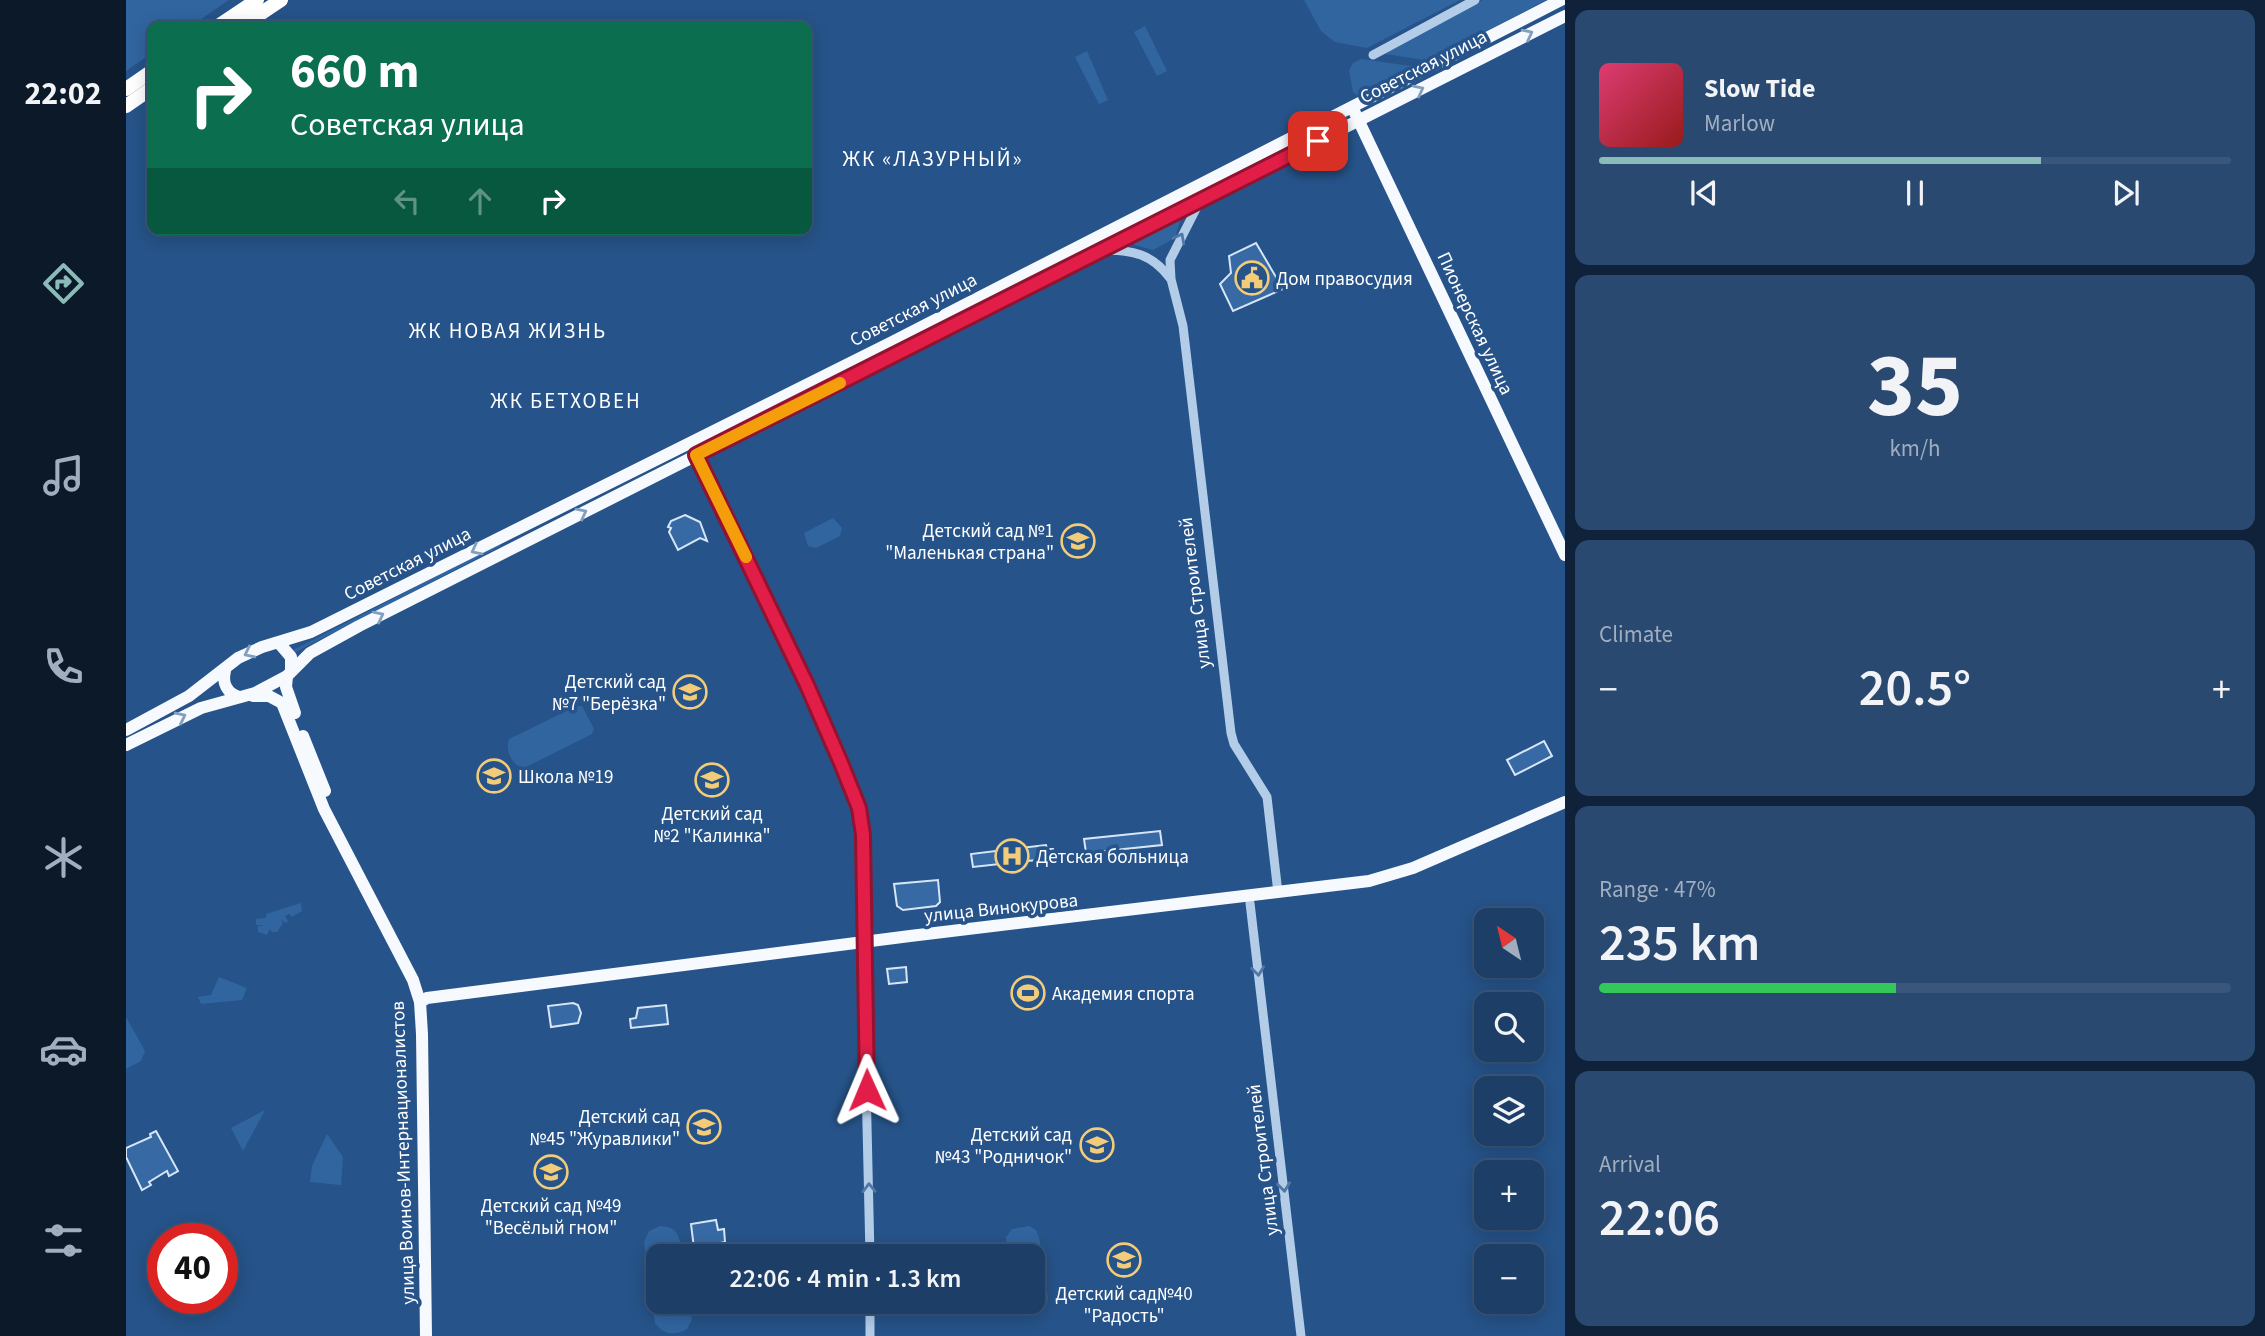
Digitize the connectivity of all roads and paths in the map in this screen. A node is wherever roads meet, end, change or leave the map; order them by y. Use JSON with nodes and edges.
{"nodes":[{"id":1,"x":257,"y":0,"type":"edge"},
{"id":2,"x":281,"y":0,"type":"edge"},
{"id":3,"x":1475,"y":0,"type":"edge"},
{"id":4,"x":1561,"y":0,"type":"edge"},
{"id":5,"x":1565,"y":16,"type":"edge"},
{"id":6,"x":226,"y":21,"type":"edge"},
{"id":7,"x":250,"y":21,"type":"edge"},
{"id":8,"x":1373,"y":55,"type":"dead end"},
{"id":9,"x":147,"y":74,"type":"edge"},
{"id":10,"x":126,"y":89,"type":"edge"},
{"id":11,"x":147,"y":91,"type":"edge"},
{"id":12,"x":126,"y":106,"type":"edge"},
{"id":13,"x":1352,"y":107,"type":"junction"},
{"id":14,"x":1358,"y":120,"type":"junction"},
{"id":15,"x":1273,"y":147,"type":"junction"},
{"id":16,"x":1280,"y":160,"type":"junction"},
{"id":17,"x":1200,"y":201,"type":"junction"},
{"id":18,"x":1102,"y":250,"type":"junction"},
{"id":19,"x":1171,"y":279,"type":"junction"},
{"id":20,"x":892,"y":342,"type":"junction"},
{"id":21,"x":898,"y":354,"type":"junction"},
{"id":22,"x":690,"y":443,"type":"junction"},
{"id":23,"x":696,"y":455,"type":"junction"},
{"id":24,"x":504,"y":536,"type":"junction"},
{"id":25,"x":511,"y":550,"type":"junction"},
{"id":26,"x":1565,"y":555,"type":"edge"},
{"id":27,"x":278,"y":643,"type":"junction"},
{"id":28,"x":225,"y":671,"type":"junction"},
{"id":29,"x":289,"y":673,"type":"junction"},
{"id":30,"x":242,"y":697,"type":"junction"},
{"id":31,"x":126,"y":730,"type":"edge"},
{"id":32,"x":126,"y":745,"type":"edge"},
{"id":33,"x":1565,"y":802,"type":"edge"},
{"id":34,"x":1565,"y":809,"type":"edge"},
{"id":35,"x":1510,"y":830,"type":"junction"},
{"id":36,"x":353,"y":857,"type":"junction"},
{"id":37,"x":1279,"y":897,"type":"junction"},
{"id":38,"x":1249,"y":900,"type":"junction"},
{"id":39,"x":863,"y":946,"type":"junction"},
{"id":40,"x":425,"y":1002,"type":"junction"},
{"id":41,"x":429,"y":1223,"type":"junction"},
{"id":42,"x":870,"y":1244,"type":"edge"},
{"id":43,"x":870,"y":1314,"type":"edge"},
{"id":44,"x":426,"y":1336,"type":"edge"},
{"id":45,"x":432,"y":1336,"type":"edge"},
{"id":46,"x":870,"y":1336,"type":"edge"},
{"id":47,"x":1301,"y":1336,"type":"edge"}],
"edges":[{"from":1,"to":6,"type":"highway"},
{"from":2,"to":7,"type":"highway"},
{"from":3,"to":8,"type":"street"},
{"from":4,"to":13,"type":"main road","name":"Советская улица"},
{"from":14,"to":5,"type":"main road","name":"Советская улица","one_way":true},
{"from":9,"to":10,"type":"highway"},
{"from":11,"to":12,"type":"highway"},
{"from":13,"to":14,"type":"main road","name":"Пионерская улица"},
{"from":13,"to":15,"type":"main road","name":"Советская улица"},
{"from":14,"to":16,"type":"main road","name":"Советская улица"},
{"from":14,"to":26,"type":"main road","name":"Пионерская улица"},
{"from":15,"to":16,"type":"main road"},
{"from":15,"to":20,"type":"main road","name":"Советская улица"},
{"from":16,"to":17,"type":"main road","name":"Советская улица"},
{"from":17,"to":18,"type":"main road","name":"Советская улица"},
{"from":19,"to":17,"type":"street","name":"улица Строителей","one_way":true},
{"from":18,"to":19,"type":"street"},
{"from":18,"to":21,"type":"main road","name":"Советская улица"},
{"from":19,"to":37,"type":"street","name":"улица Строителей"},
{"from":20,"to":21,"type":"main road"},
{"from":20,"to":22,"type":"main road","name":"Советская улица"},
{"from":21,"to":23,"type":"main road","name":"Советская улица"},
{"from":22,"to":23,"type":"main road"},
{"from":22,"to":24,"type":"main road","name":"Советская улица"},
{"from":25,"to":23,"type":"main road","name":"Советская улица","one_way":true},
{"from":23,"to":39,"type":"street"},
{"from":24,"to":25,"type":"main road"},
{"from":24,"to":27,"type":"main road","name":"Советская улица","one_way":true},
{"from":29,"to":25,"type":"main road","name":"Советская улица","one_way":true},
{"from":27,"to":28,"type":"main road","name":"Советская улица","one_way":true},
{"from":27,"to":29,"type":"main road","name":"улица Воинов-Интернационалистов"},
{"from":28,"to":30,"type":"main road"},
{"from":28,"to":31,"type":"main road"},
{"from":29,"to":30,"type":"main road","name":"Советская улица"},
{"from":29,"to":36,"type":"main road","name":"улица Воинов-Интернационалистов"},
{"from":32,"to":30,"type":"main road","one_way":true},
{"from":30,"to":36,"type":"main road","name":"улица Воинов-Интернационалистов"},
{"from":33,"to":35,"type":"main road","name":"улица Винокурова"},
{"from":34,"to":35,"type":"main road","name":"улица Винокурова"},
{"from":35,"to":37,"type":"main road","name":"улица Винокурова"},
{"from":36,"to":40,"type":"main road","name":"улица Воинов-Интернационалистов"},
{"from":37,"to":38,"type":"main road","name":"улица Винокурова"},
{"from":38,"to":39,"type":"main road","name":"улица Винокурова"},
{"from":38,"to":47,"type":"street","name":"улица Строителей","one_way":true},
{"from":39,"to":40,"type":"main road","name":"улица Винокурова"},
{"from":42,"to":39,"type":"street","one_way":true},
{"from":40,"to":41,"type":"main road","name":"улица Воинов-Интернационалистов"},
{"from":41,"to":44,"type":"main road","name":"улица Воинов-Интернационалистов"},
{"from":41,"to":45,"type":"main road","name":"улица Воинов-Интернационалистов"},
{"from":43,"to":46,"type":"street"}]}
